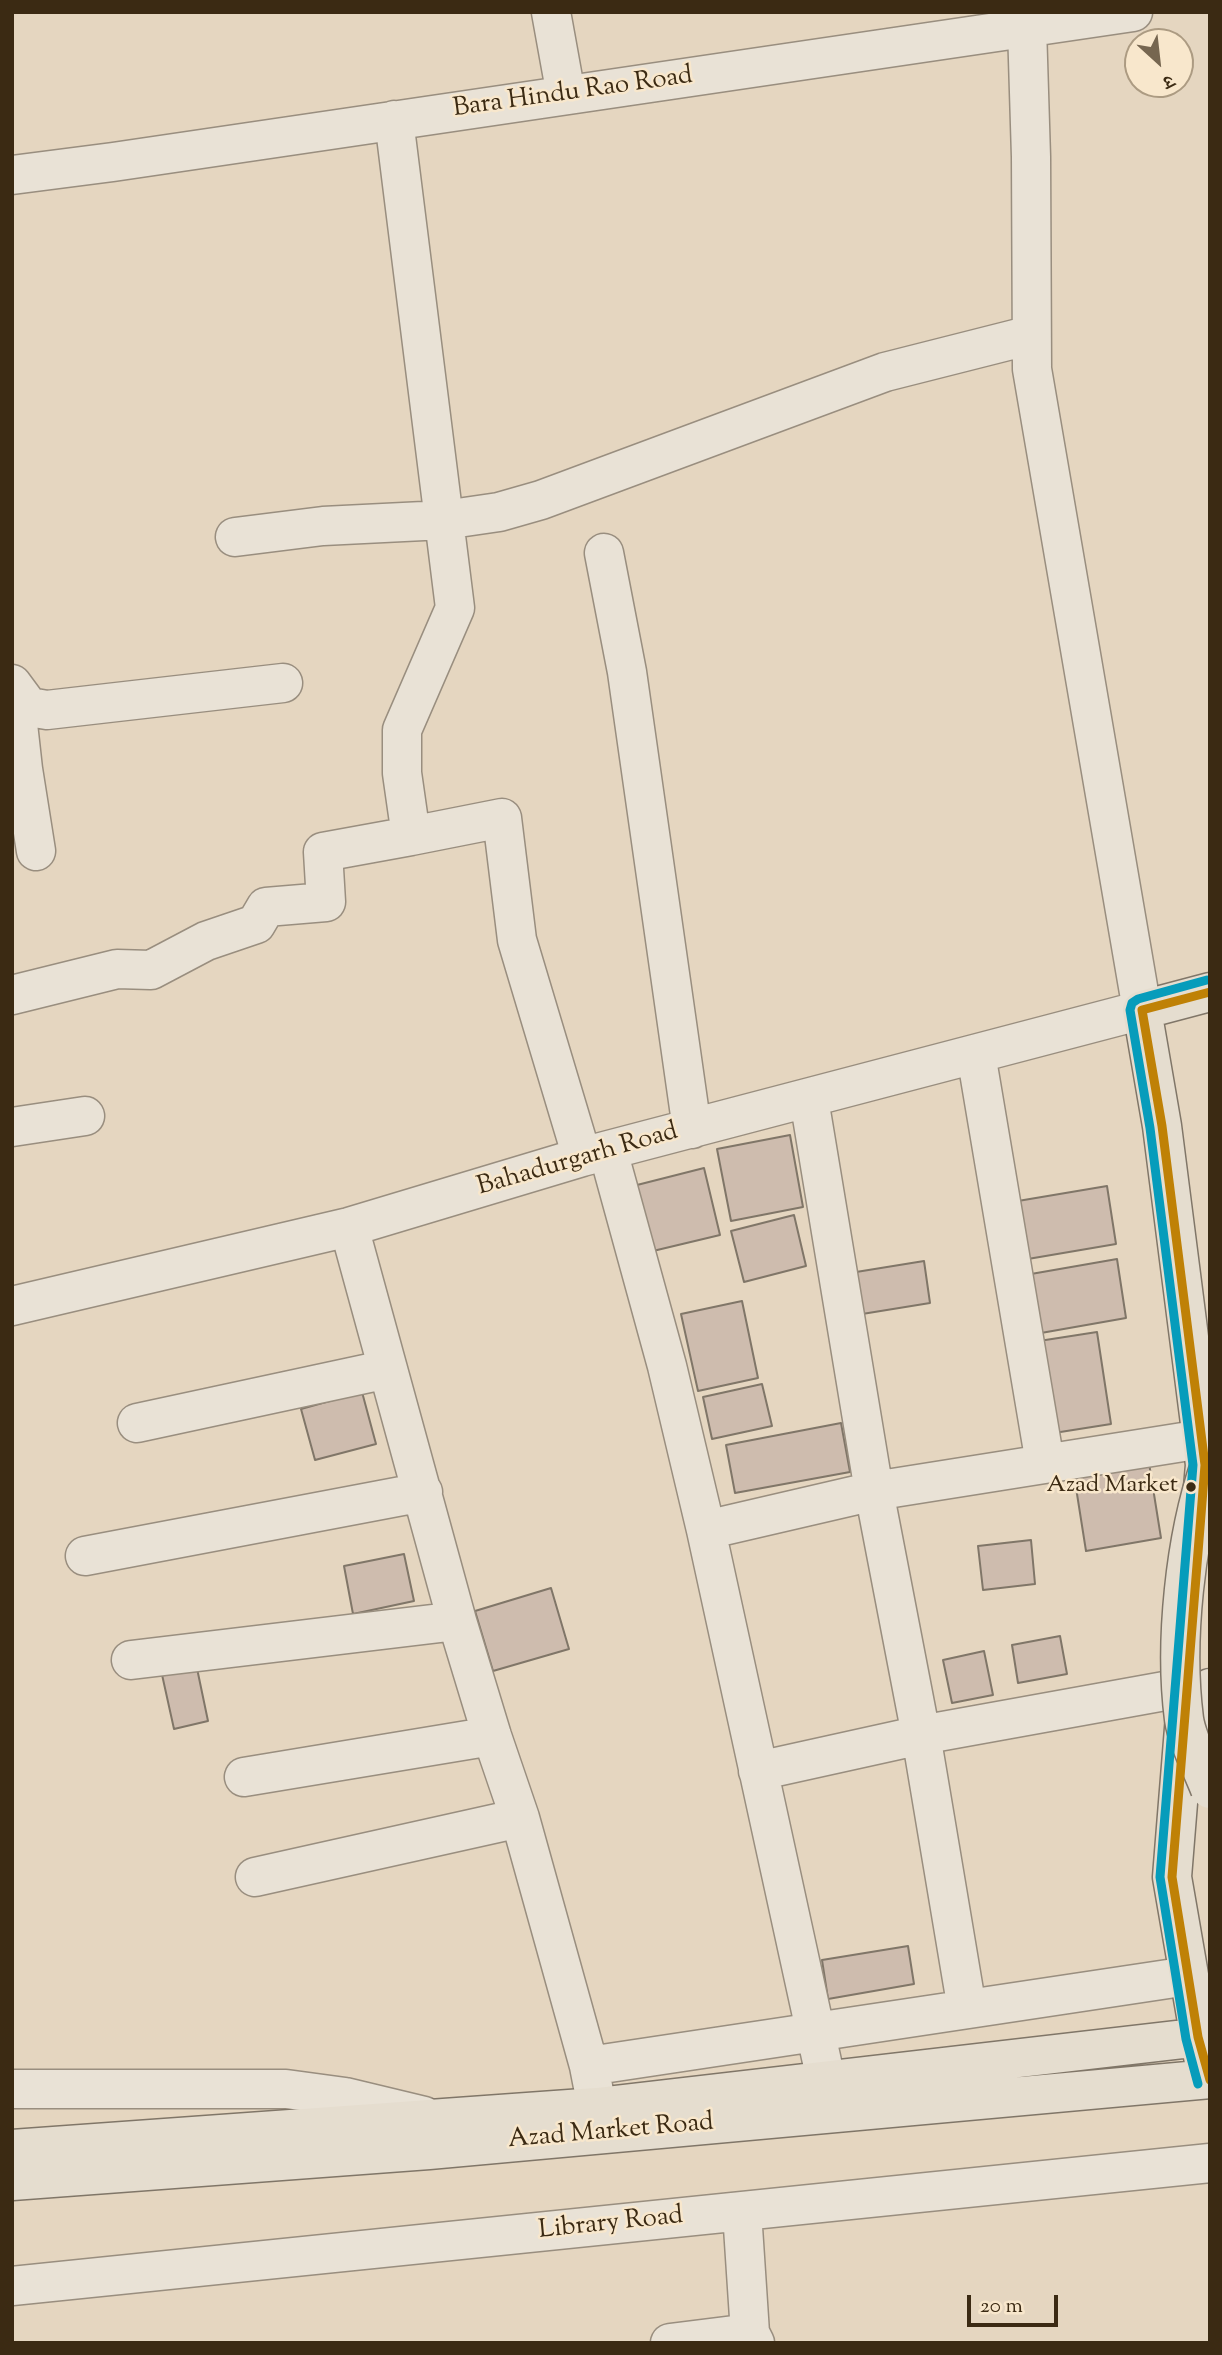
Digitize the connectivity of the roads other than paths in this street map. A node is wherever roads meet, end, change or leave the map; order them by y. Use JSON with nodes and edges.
{"nodes":[{"id":1,"x":551,"y":12,"type":"edge"},
{"id":2,"x":1133,"y":12,"type":"edge"},
{"id":3,"x":1026,"y":20,"type":"edge"},
{"id":4,"x":566,"y":95,"type":"junction"},
{"id":5,"x":394,"y":120,"type":"junction"},
{"id":6,"x":12,"y":174,"type":"edge"},
{"id":7,"x":1031,"y":335,"type":"junction"},
{"id":8,"x":444,"y":520,"type":"junction"},
{"id":9,"x":235,"y":537,"type":"dead end"},
{"id":10,"x":604,"y":553,"type":"dead end"},
{"id":11,"x":283,"y":683,"type":"dead end"},
{"id":12,"x":13,"y":686,"type":"edge"},
{"id":13,"x":411,"y":836,"type":"junction"},
{"id":14,"x":36,"y":851,"type":"dead end"},
{"id":15,"x":1210,"y":992,"type":"edge"},
{"id":16,"x":12,"y":995,"type":"edge"},
{"id":17,"x":1142,"y":1010,"type":"junction"},
{"id":18,"x":976,"y":1054,"type":"junction"},
{"id":19,"x":809,"y":1099,"type":"junction"},
{"id":20,"x":85,"y":1116,"type":"dead end"},
{"id":21,"x":12,"y":1127,"type":"edge"},
{"id":22,"x":692,"y":1129,"type":"junction"},
{"id":23,"x":595,"y":1154,"type":"junction"},
{"id":24,"x":349,"y":1227,"type":"junction"},
{"id":25,"x":12,"y":1306,"type":"edge"},
{"id":26,"x":388,"y":1369,"type":"junction"},
{"id":27,"x":137,"y":1423,"type":"dead end"},
{"id":28,"x":1207,"y":1460,"type":"edge"},
{"id":29,"x":1045,"y":1463,"type":"junction"},
{"id":30,"x":874,"y":1491,"type":"junction"},
{"id":31,"x":423,"y":1492,"type":"junction"},
{"id":32,"x":706,"y":1530,"type":"junction"},
{"id":33,"x":85,"y":1556,"type":"dead end"},
{"id":34,"x":457,"y":1620,"type":"junction"},
{"id":35,"x":131,"y":1660,"type":"dead end"},
{"id":36,"x":1198,"y":1687,"type":"edge"},
{"id":37,"x":922,"y":1735,"type":"junction"},
{"id":38,"x":492,"y":1736,"type":"junction"},
{"id":39,"x":1210,"y":1760,"type":"edge"},
{"id":40,"x":758,"y":1771,"type":"junction"},
{"id":41,"x":244,"y":1777,"type":"dead end"},
{"id":42,"x":1210,"y":1789,"type":"edge"},
{"id":43,"x":520,"y":1818,"type":"junction"},
{"id":44,"x":255,"y":1877,"type":"dead end"},
{"id":45,"x":1188,"y":1976,"type":"junction"},
{"id":46,"x":967,"y":2009,"type":"junction"},
{"id":47,"x":814,"y":2031,"type":"junction"},
{"id":48,"x":1204,"y":2036,"type":"edge"},
{"id":49,"x":589,"y":2066,"type":"junction"},
{"id":50,"x":1209,"y":2079,"type":"edge"},
{"id":51,"x":826,"y":2080,"type":"junction"},
{"id":52,"x":12,"y":2089,"type":"edge"},
{"id":53,"x":597,"y":2107,"type":"junction"},
{"id":54,"x":432,"y":2118,"type":"junction"},
{"id":55,"x":12,"y":2149,"type":"edge"},
{"id":56,"x":1210,"y":2163,"type":"edge"},
{"id":57,"x":12,"y":2181,"type":"edge"},
{"id":58,"x":742,"y":2212,"type":"junction"},
{"id":59,"x":12,"y":2286,"type":"edge"},
{"id":60,"x":752,"y":2338,"type":"edge"},
{"id":61,"x":670,"y":2343,"type":"edge"}],
"edges":[{"from":1,"to":4,"type":"street"},
{"from":2,"to":3,"type":"street","name":"Bara Hindu Rao Road"},
{"from":3,"to":4,"type":"street","name":"Bara Hindu Rao Road"},
{"from":3,"to":7,"type":"street"},
{"from":4,"to":5,"type":"street","name":"Bara Hindu Rao Road"},
{"from":5,"to":6,"type":"street","name":"Bara Hindu Rao Road"},
{"from":5,"to":8,"type":"street"},
{"from":7,"to":8,"type":"street"},
{"from":7,"to":17,"type":"street"},
{"from":8,"to":9,"type":"street"},
{"from":8,"to":13,"type":"street"},
{"from":10,"to":22,"type":"street"},
{"from":11,"to":12,"type":"street"},
{"from":12,"to":14,"type":"street"},
{"from":13,"to":16,"type":"street"},
{"from":13,"to":23,"type":"street"},
{"from":15,"to":17,"type":"main road"},
{"from":17,"to":18,"type":"street","name":"Bahadurgarh Road"},
{"from":17,"to":28,"type":"main road"},
{"from":18,"to":19,"type":"street","name":"Bahadurgarh Road"},
{"from":18,"to":29,"type":"street"},
{"from":19,"to":22,"type":"street","name":"Bahadurgarh Road"},
{"from":19,"to":30,"type":"street"},
{"from":20,"to":21,"type":"street"},
{"from":22,"to":23,"type":"street","name":"Bahadurgarh Road"},
{"from":23,"to":24,"type":"street","name":"Bahadurgarh Road"},
{"from":23,"to":32,"type":"street"},
{"from":24,"to":25,"type":"street","name":"Bahadurgarh Road"},
{"from":24,"to":26,"type":"street"},
{"from":26,"to":27,"type":"street"},
{"from":26,"to":31,"type":"street"},
{"from":28,"to":29,"type":"street"},
{"from":28,"to":36,"type":"main road"},
{"from":28,"to":42,"type":"main road","bridge":true},
{"from":29,"to":30,"type":"street"},
{"from":30,"to":32,"type":"street"},
{"from":30,"to":37,"type":"street"},
{"from":31,"to":33,"type":"street"},
{"from":31,"to":34,"type":"street"},
{"from":32,"to":40,"type":"street"},
{"from":34,"to":35,"type":"street"},
{"from":34,"to":38,"type":"street"},
{"from":36,"to":37,"type":"street"},
{"from":36,"to":39,"type":"main road"},
{"from":36,"to":45,"type":"main road"},
{"from":37,"to":40,"type":"street"},
{"from":37,"to":46,"type":"street"},
{"from":38,"to":41,"type":"street"},
{"from":38,"to":43,"type":"street"},
{"from":40,"to":47,"type":"street"},
{"from":43,"to":44,"type":"street"},
{"from":43,"to":49,"type":"street"},
{"from":45,"to":46,"type":"street"},
{"from":45,"to":48,"type":"main road"},
{"from":46,"to":47,"type":"street"},
{"from":47,"to":49,"type":"street"},
{"from":47,"to":51,"type":"street"},
{"from":48,"to":50,"type":"main road"},
{"from":48,"to":51,"type":"main road","name":"Azad Market Road"},
{"from":49,"to":53,"type":"street"},
{"from":50,"to":57,"type":"main road","name":"Azad Market Road"},
{"from":51,"to":53,"type":"main road","name":"Azad Market Road"},
{"from":52,"to":54,"type":"street"},
{"from":53,"to":54,"type":"main road","name":"Azad Market Road"},
{"from":54,"to":55,"type":"main road","name":"Azad Market Road"},
{"from":56,"to":58,"type":"street","name":"Library Road"},
{"from":58,"to":59,"type":"street","name":"Library Road"},
{"from":58,"to":60,"type":"street"},
{"from":60,"to":61,"type":"street"}]}
